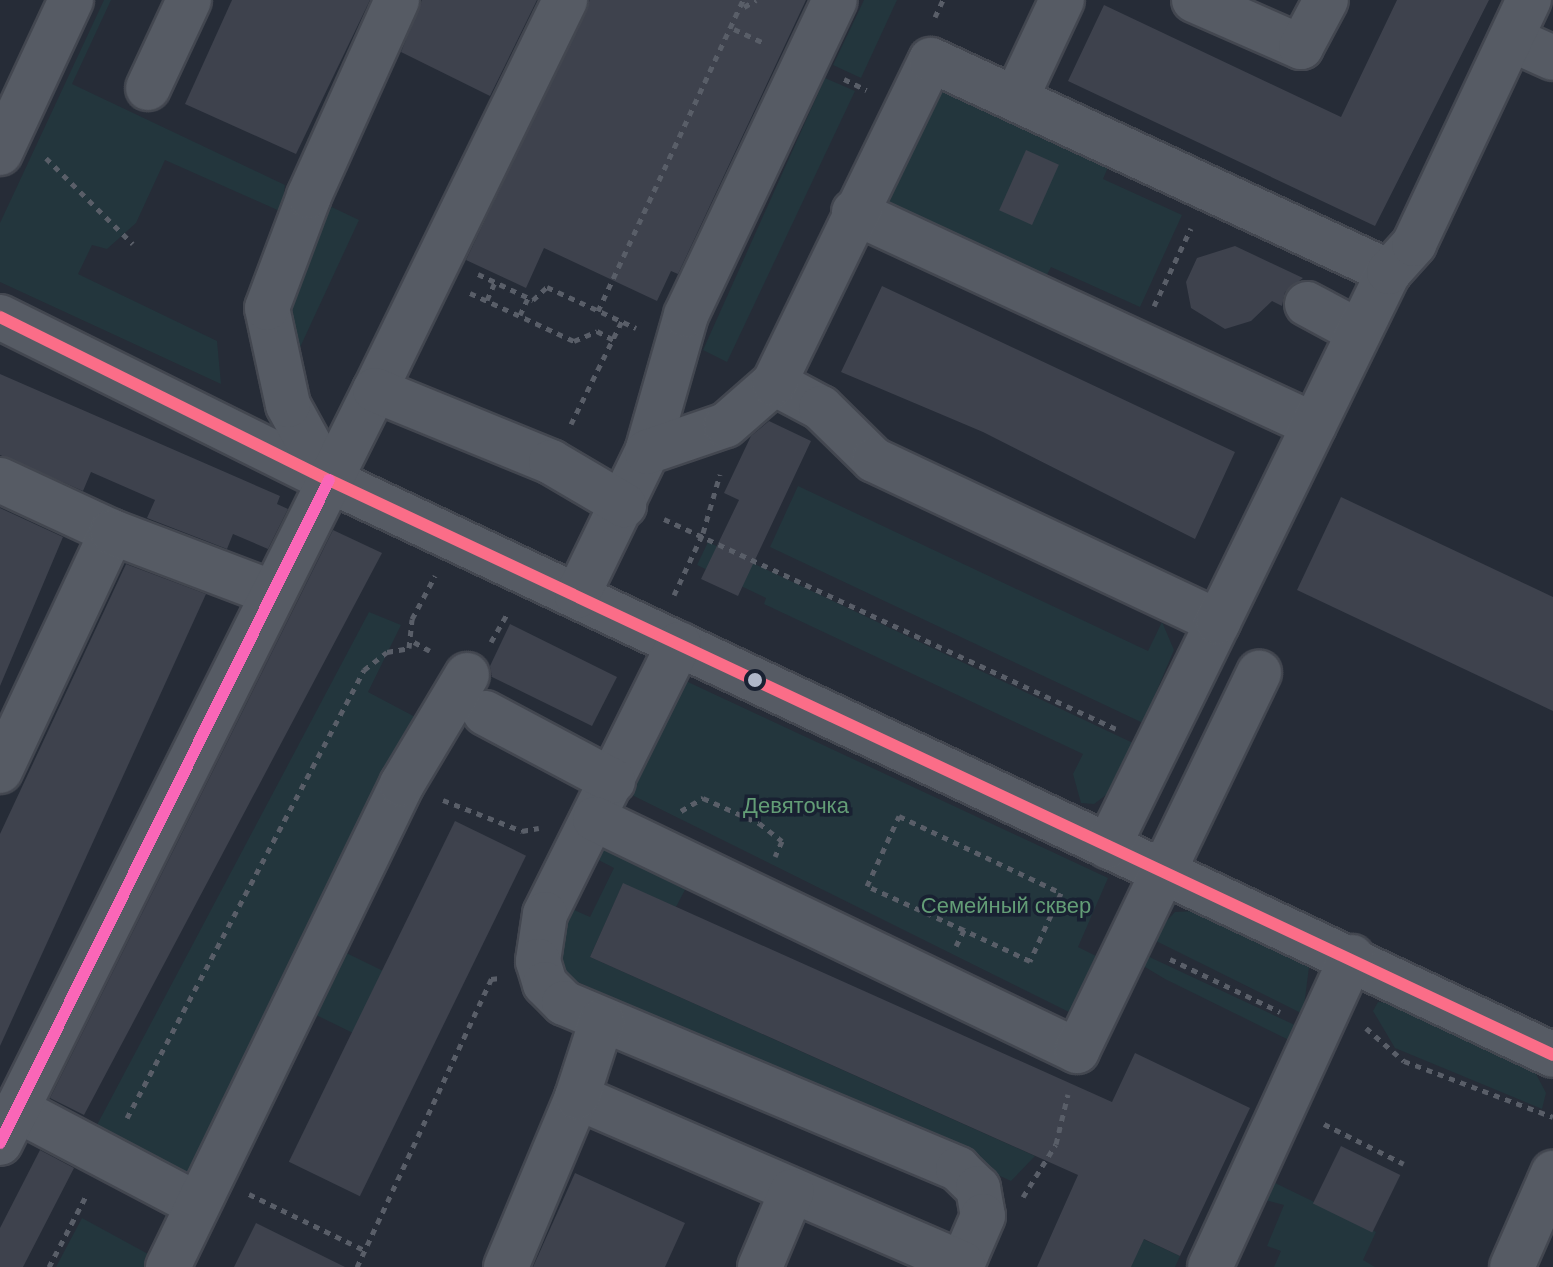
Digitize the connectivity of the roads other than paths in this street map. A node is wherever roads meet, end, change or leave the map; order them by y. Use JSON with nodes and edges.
{"nodes":[{"id":1,"x":71,"y":0,"type":"edge"},
{"id":2,"x":189,"y":0,"type":"edge"},
{"id":3,"x":397,"y":0,"type":"edge"},
{"id":4,"x":565,"y":0,"type":"edge"},
{"id":5,"x":835,"y":0,"type":"edge"},
{"id":6,"x":1062,"y":0,"type":"edge"},
{"id":7,"x":1194,"y":0,"type":"edge"},
{"id":8,"x":1326,"y":0,"type":"edge"},
{"id":9,"x":1529,"y":0,"type":"edge"},
{"id":10,"x":1511,"y":39,"type":"junction"},
{"id":11,"x":1553,"y":58,"type":"edge"},
{"id":12,"x":148,"y":88,"type":"dead end"},
{"id":13,"x":1017,"y":96,"type":"junction"},
{"id":14,"x":0,"y":153,"type":"edge"},
{"id":15,"x":854,"y":212,"type":"junction"},
{"id":16,"x":1389,"y":272,"type":"junction"},
{"id":17,"x":1307,"y":304,"type":"dead end"},
{"id":18,"x":0,"y":317,"type":"edge"},
{"id":19,"x":1359,"y":332,"type":"junction"},
{"id":20,"x":774,"y":383,"type":"junction"},
{"id":21,"x":375,"y":390,"type":"junction"},
{"id":22,"x":1314,"y":425,"type":"junction"},
{"id":23,"x":647,"y":452,"type":"junction"},
{"id":24,"x":0,"y":480,"type":"edge"},
{"id":25,"x":329,"y":480,"type":"junction"},
{"id":26,"x":624,"y":505,"type":"junction"},
{"id":27,"x":112,"y":532,"type":"junction"},
{"id":28,"x":273,"y":593,"type":"junction"},
{"id":29,"x":577,"y":596,"type":"junction"},
{"id":30,"x":1218,"y":622,"type":"junction"},
{"id":31,"x":679,"y":644,"type":"junction"},
{"id":32,"x":1259,"y":672,"type":"dead end"},
{"id":33,"x":0,"y":771,"type":"edge"},
{"id":34,"x":604,"y":800,"type":"junction"},
{"id":35,"x":1108,"y":847,"type":"junction"},
{"id":36,"x":1161,"y":872,"type":"junction"},
{"id":37,"x":1352,"y":957,"type":"junction"},
{"id":38,"x":602,"y":1020,"type":"junction"},
{"id":39,"x":1553,"y":1055,"type":"edge"},
{"id":40,"x":577,"y":1097,"type":"junction"},
{"id":41,"x":8,"y":1126,"type":"edge"},
{"id":42,"x":1553,"y":1173,"type":"edge"},
{"id":43,"x":202,"y":1189,"type":"junction"},
{"id":44,"x":792,"y":1191,"type":"junction"},
{"id":45,"x":961,"y":1265,"type":"edge"},
{"id":46,"x":168,"y":1267,"type":"edge"},
{"id":47,"x":506,"y":1267,"type":"edge"},
{"id":48,"x":760,"y":1267,"type":"edge"},
{"id":49,"x":1210,"y":1267,"type":"edge"},
{"id":50,"x":1512,"y":1267,"type":"edge"}],
"edges":[{"from":1,"to":14,"type":"street"},
{"from":2,"to":12,"type":"street"},
{"from":3,"to":25,"type":"street"},
{"from":4,"to":21,"type":"street"},
{"from":5,"to":23,"type":"street"},
{"from":6,"to":13,"type":"street"},
{"from":7,"to":8,"type":"street"},
{"from":9,"to":10,"type":"street"},
{"from":10,"to":11,"type":"street"},
{"from":10,"to":16,"type":"street"},
{"from":13,"to":15,"type":"street"},
{"from":13,"to":16,"type":"street"},
{"from":15,"to":20,"type":"street"},
{"from":15,"to":22,"type":"street"},
{"from":16,"to":19,"type":"street"},
{"from":17,"to":19,"type":"street"},
{"from":18,"to":25,"type":"street"},
{"from":19,"to":22,"type":"street"},
{"from":20,"to":23,"type":"street"},
{"from":20,"to":30,"type":"street"},
{"from":21,"to":25,"type":"street"},
{"from":21,"to":26,"type":"street"},
{"from":22,"to":30,"type":"street"},
{"from":23,"to":26,"type":"street"},
{"from":24,"to":27,"type":"street"},
{"from":25,"to":28,"type":"street"},
{"from":25,"to":29,"type":"street"},
{"from":26,"to":29,"type":"street"},
{"from":27,"to":28,"type":"street"},
{"from":27,"to":33,"type":"street"},
{"from":28,"to":41,"type":"street"},
{"from":29,"to":31,"type":"street"},
{"from":30,"to":35,"type":"street"},
{"from":31,"to":34,"type":"street"},
{"from":31,"to":35,"type":"street"},
{"from":32,"to":36,"type":"street"},
{"from":34,"to":36,"type":"street"},
{"from":34,"to":38,"type":"street"},
{"from":34,"to":43,"type":"street"},
{"from":35,"to":36,"type":"street"},
{"from":36,"to":37,"type":"street"},
{"from":37,"to":39,"type":"street"},
{"from":37,"to":49,"type":"street"},
{"from":38,"to":40,"type":"street"},
{"from":38,"to":45,"type":"street"},
{"from":40,"to":44,"type":"street"},
{"from":40,"to":47,"type":"street"},
{"from":41,"to":43,"type":"street"},
{"from":42,"to":50,"type":"street"},
{"from":43,"to":46,"type":"street"},
{"from":44,"to":45,"type":"street"},
{"from":44,"to":48,"type":"street"}]}
